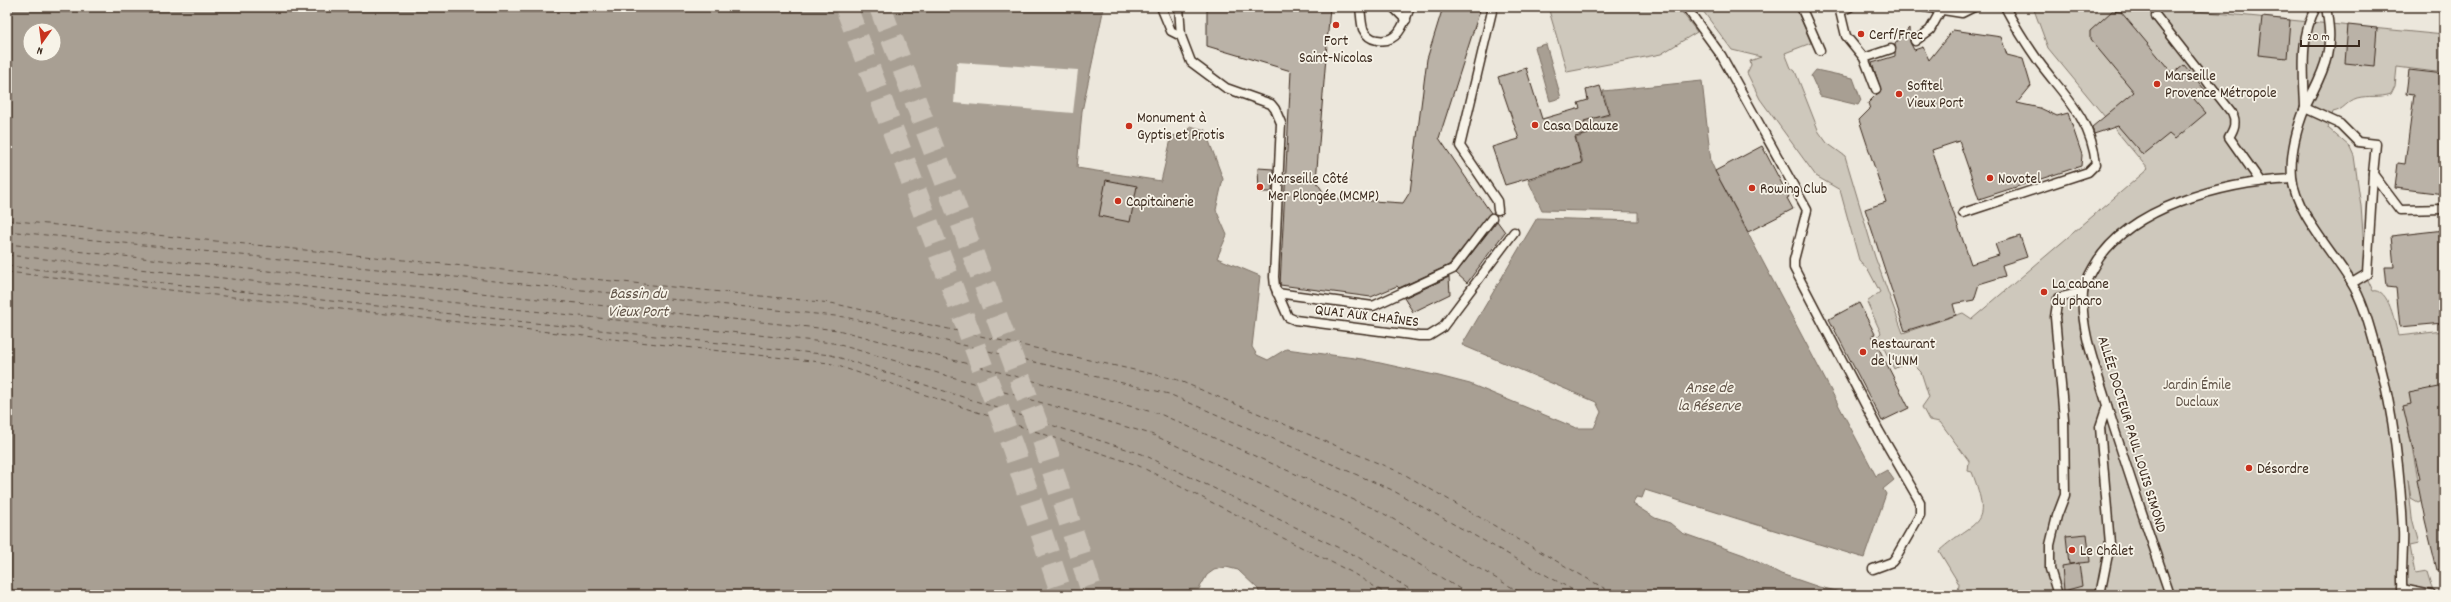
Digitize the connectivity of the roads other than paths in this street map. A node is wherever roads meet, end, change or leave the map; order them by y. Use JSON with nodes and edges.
{"nodes":[{"id":1,"x":1161,"y":7,"type":"edge"},
{"id":2,"x":1179,"y":7,"type":"edge"},
{"id":3,"x":1360,"y":7,"type":"edge"},
{"id":4,"x":1393,"y":7,"type":"edge"},
{"id":5,"x":1410,"y":7,"type":"edge"},
{"id":6,"x":1493,"y":7,"type":"edge"},
{"id":7,"x":1686,"y":7,"type":"edge"},
{"id":8,"x":1801,"y":7,"type":"edge"},
{"id":9,"x":1850,"y":7,"type":"edge"},
{"id":10,"x":1924,"y":7,"type":"edge"},
{"id":11,"x":1974,"y":7,"type":"edge"},
{"id":12,"x":2005,"y":7,"type":"edge"},
{"id":13,"x":2316,"y":7,"type":"edge"},
{"id":14,"x":2326,"y":7,"type":"edge"},
{"id":15,"x":1840,"y":9,"type":"edge"},
{"id":16,"x":1941,"y":10,"type":"junction"},
{"id":17,"x":2156,"y":16,"type":"dead end"},
{"id":18,"x":1406,"y":20,"type":"junction"},
{"id":19,"x":1181,"y":36,"type":"junction"},
{"id":20,"x":1915,"y":41,"type":"dead end"},
{"id":21,"x":1891,"y":49,"type":"dead end"},
{"id":22,"x":1820,"y":50,"type":"dead end"},
{"id":23,"x":1864,"y":58,"type":"junction"},
{"id":24,"x":1876,"y":90,"type":"dead end"},
{"id":25,"x":2305,"y":108,"type":"junction"},
{"id":26,"x":2373,"y":174,"type":"junction"},
{"id":27,"x":2292,"y":179,"type":"junction"},
{"id":28,"x":2260,"y":180,"type":"junction"},
{"id":29,"x":2444,"y":209,"type":"edge"},
{"id":30,"x":1498,"y":210,"type":"dead end"},
{"id":31,"x":1963,"y":213,"type":"dead end"},
{"id":32,"x":1492,"y":218,"type":"dead end"},
{"id":33,"x":1514,"y":232,"type":"dead end"},
{"id":34,"x":2352,"y":283,"type":"junction"},
{"id":35,"x":2083,"y":292,"type":"junction"},
{"id":36,"x":1277,"y":293,"type":"junction"},
{"id":37,"x":2107,"y":406,"type":"junction"},
{"id":38,"x":1873,"y":569,"type":"dead end"},
{"id":39,"x":2403,"y":592,"type":"edge"},
{"id":40,"x":2058,"y":595,"type":"edge"},
{"id":41,"x":2100,"y":595,"type":"edge"},
{"id":42,"x":2170,"y":595,"type":"edge"},
{"id":43,"x":2431,"y":595,"type":"edge"}],
"edges":[{"from":1,"to":19,"type":"lane"},
{"from":2,"to":19,"type":"lane"},
{"from":3,"to":18,"type":"lane"},
{"from":4,"to":18,"type":"lane"},
{"from":5,"to":18,"type":"lane"},
{"from":6,"to":30,"type":"lane"},
{"from":7,"to":38,"type":"lane"},
{"from":8,"to":22,"type":"lane"},
{"from":9,"to":15,"type":"lane"},
{"from":10,"to":16,"type":"lane"},
{"from":11,"to":16,"type":"lane"},
{"from":12,"to":31,"type":"lane"},
{"from":13,"to":25,"type":"lane"},
{"from":14,"to":25,"type":"lane"},
{"from":15,"to":23,"type":"lane"},
{"from":16,"to":20,"type":"lane"},
{"from":17,"to":28,"type":"lane"},
{"from":19,"to":36,"type":"lane","name":"QUAI AUX CHAÎNES"},
{"from":21,"to":23,"type":"lane"},
{"from":23,"to":24,"type":"lane"},
{"from":25,"to":26,"type":"lane"},
{"from":25,"to":27,"type":"lane"},
{"from":26,"to":29,"type":"lane"},
{"from":26,"to":34,"type":"lane"},
{"from":27,"to":28,"type":"lane"},
{"from":27,"to":34,"type":"lane"},
{"from":28,"to":35,"type":"lane"},
{"from":32,"to":36,"type":"lane"},
{"from":33,"to":36,"type":"lane","name":"QUAI AUX CHAÎNES"},
{"from":34,"to":39,"type":"lane"},
{"from":35,"to":37,"type":"lane","name":"ALLÉE DOCTEUR PAUL LOUIS SIMOND"},
{"from":35,"to":40,"type":"lane"},
{"from":37,"to":41,"type":"lane"},
{"from":37,"to":42,"type":"lane","name":"ALLÉE DOCTEUR PAUL LOUIS SIMOND"},
{"from":39,"to":43,"type":"lane"}]}
